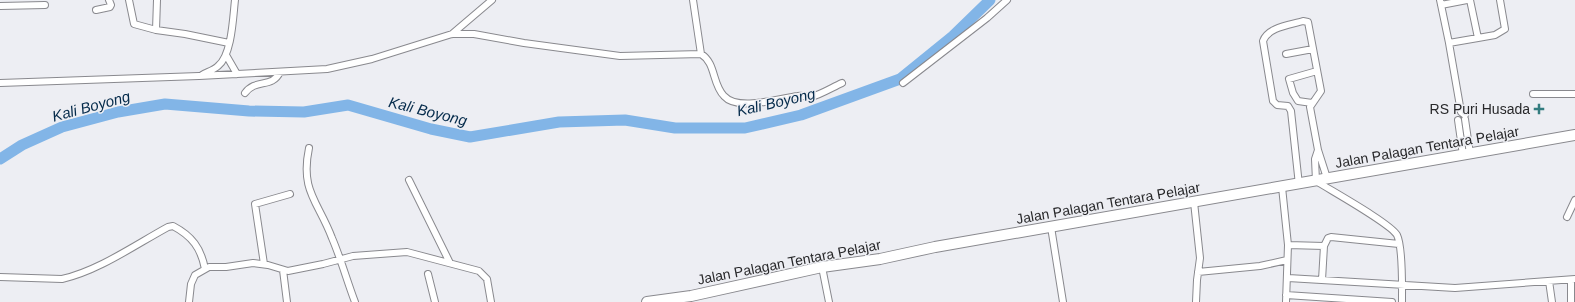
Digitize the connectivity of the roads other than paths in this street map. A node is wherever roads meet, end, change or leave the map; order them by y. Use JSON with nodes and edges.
{"nodes":[{"id":1,"x":109,"y":0,"type":"edge"},
{"id":2,"x":129,"y":0,"type":"edge"},
{"id":3,"x":157,"y":0,"type":"edge"},
{"id":4,"x":235,"y":0,"type":"edge"},
{"id":5,"x":492,"y":0,"type":"edge"},
{"id":6,"x":693,"y":0,"type":"edge"},
{"id":7,"x":1007,"y":0,"type":"edge"},
{"id":8,"x":1467,"y":0,"type":"edge"},
{"id":9,"x":1470,"y":0,"type":"edge"},
{"id":10,"x":1500,"y":0,"type":"edge"},
{"id":11,"x":1440,"y":3,"type":"edge"},
{"id":12,"x":45,"y":5,"type":"dead end"},
{"id":13,"x":0,"y":6,"type":"edge"},
{"id":14,"x":96,"y":10,"type":"dead end"},
{"id":15,"x":156,"y":30,"type":"junction"},
{"id":16,"x":452,"y":34,"type":"junction"},
{"id":17,"x":1478,"y":38,"type":"junction"},
{"id":18,"x":229,"y":43,"type":"junction"},
{"id":19,"x":1449,"y":43,"type":"junction"},
{"id":20,"x":1313,"y":49,"type":"junction"},
{"id":21,"x":701,"y":54,"type":"junction"},
{"id":22,"x":1286,"y":54,"type":"dead end"},
{"id":23,"x":226,"y":55,"type":"junction"},
{"id":24,"x":1318,"y":71,"type":"junction"},
{"id":25,"x":280,"y":72,"type":"junction"},
{"id":26,"x":237,"y":74,"type":"junction"},
{"id":27,"x":199,"y":76,"type":"junction"},
{"id":28,"x":0,"y":83,"type":"edge"},
{"id":29,"x":842,"y":83,"type":"dead end"},
{"id":30,"x":904,"y":83,"type":"dead end"},
{"id":31,"x":245,"y":93,"type":"dead end"},
{"id":32,"x":1533,"y":94,"type":"dead end"},
{"id":33,"x":1575,"y":94,"type":"edge"},
{"id":34,"x":1312,"y":103,"type":"junction"},
{"id":35,"x":1575,"y":136,"type":"edge"},
{"id":36,"x":309,"y":148,"type":"dead end"},
{"id":37,"x":1318,"y":150,"type":"junction"},
{"id":38,"x":1466,"y":154,"type":"junction"},
{"id":39,"x":1328,"y":178,"type":"junction"},
{"id":40,"x":409,"y":180,"type":"dead end"},
{"id":41,"x":1316,"y":181,"type":"junction"},
{"id":42,"x":1299,"y":185,"type":"junction"},
{"id":43,"x":1282,"y":187,"type":"junction"},
{"id":44,"x":290,"y":194,"type":"dead end"},
{"id":45,"x":1575,"y":200,"type":"edge"},
{"id":46,"x":1194,"y":202,"type":"junction"},
{"id":47,"x":1567,"y":217,"type":"dead end"},
{"id":48,"x":1051,"y":227,"type":"junction"},
{"id":49,"x":1399,"y":244,"type":"junction"},
{"id":50,"x":1288,"y":245,"type":"junction"},
{"id":51,"x":1324,"y":246,"type":"junction"},
{"id":52,"x":340,"y":259,"type":"junction"},
{"id":53,"x":1287,"y":260,"type":"junction"},
{"id":54,"x":450,"y":263,"type":"junction"},
{"id":55,"x":264,"y":264,"type":"junction"},
{"id":56,"x":822,"y":267,"type":"junction"},
{"id":57,"x":205,"y":269,"type":"junction"},
{"id":58,"x":283,"y":270,"type":"junction"},
{"id":59,"x":1198,"y":272,"type":"junction"},
{"id":60,"x":428,"y":274,"type":"dead end"},
{"id":61,"x":0,"y":277,"type":"edge"},
{"id":62,"x":1288,"y":278,"type":"junction"},
{"id":63,"x":1322,"y":280,"type":"junction"},
{"id":64,"x":1573,"y":280,"type":"edge"},
{"id":65,"x":1549,"y":281,"type":"junction"},
{"id":66,"x":1402,"y":284,"type":"junction"},
{"id":67,"x":1286,"y":295,"type":"junction"},
{"id":68,"x":189,"y":302,"type":"edge"},
{"id":69,"x":287,"y":302,"type":"edge"},
{"id":70,"x":355,"y":302,"type":"edge"},
{"id":71,"x":435,"y":302,"type":"edge"},
{"id":72,"x":491,"y":302,"type":"edge"},
{"id":73,"x":647,"y":302,"type":"edge"},
{"id":74,"x":829,"y":302,"type":"edge"},
{"id":75,"x":1063,"y":302,"type":"edge"},
{"id":76,"x":1196,"y":302,"type":"edge"},
{"id":77,"x":1286,"y":302,"type":"edge"},
{"id":78,"x":1392,"y":302,"type":"edge"},
{"id":79,"x":1402,"y":302,"type":"edge"},
{"id":80,"x":1552,"y":302,"type":"edge"},
{"id":81,"x":1571,"y":302,"type":"edge"}],
"edges":[{"from":1,"to":14,"type":"street"},
{"from":2,"to":15,"type":"street"},
{"from":3,"to":15,"type":"street"},
{"from":4,"to":18,"type":"street"},
{"from":5,"to":16,"type":"street"},
{"from":6,"to":21,"type":"street"},
{"from":7,"to":30,"type":"street"},
{"from":8,"to":11,"type":"street"},
{"from":9,"to":17,"type":"street"},
{"from":10,"to":17,"type":"street"},
{"from":11,"to":19,"type":"street"},
{"from":12,"to":13,"type":"street"},
{"from":15,"to":18,"type":"street"},
{"from":16,"to":21,"type":"street"},
{"from":16,"to":25,"type":"street"},
{"from":17,"to":19,"type":"street"},
{"from":18,"to":23,"type":"street"},
{"from":19,"to":38,"type":"street"},
{"from":20,"to":22,"type":"street"},
{"from":20,"to":24,"type":"street"},
{"from":20,"to":42,"type":"street"},
{"from":21,"to":29,"type":"street"},
{"from":23,"to":26,"type":"street"},
{"from":23,"to":27,"type":"street"},
{"from":24,"to":34,"type":"street"},
{"from":24,"to":34,"type":"street"},
{"from":25,"to":26,"type":"street"},
{"from":25,"to":31,"type":"street"},
{"from":26,"to":27,"type":"street"},
{"from":27,"to":28,"type":"street"},
{"from":32,"to":33,"type":"street"},
{"from":34,"to":37,"type":"street"},
{"from":35,"to":38,"type":"main road","name":"Jalan Palagan Tentara Pelajar"},
{"from":36,"to":52,"type":"street"},
{"from":37,"to":39,"type":"street"},
{"from":37,"to":41,"type":"street"},
{"from":38,"to":39,"type":"main road","name":"Jalan Palagan Tentara Pelajar"},
{"from":39,"to":41,"type":"main road","name":"Jalan Palagan Tentara Pelajar"},
{"from":40,"to":54,"type":"street"},
{"from":41,"to":42,"type":"main road","name":"Jalan Palagan Tentara Pelajar"},
{"from":41,"to":49,"type":"street"},
{"from":42,"to":43,"type":"main road","name":"Jalan Palagan Tentara Pelajar"},
{"from":43,"to":46,"type":"main road","name":"Jalan Palagan Tentara Pelajar"},
{"from":43,"to":50,"type":"street"},
{"from":44,"to":55,"type":"street"},
{"from":45,"to":47,"type":"street"},
{"from":46,"to":48,"type":"main road","name":"Jalan Palagan Tentara Pelajar"},
{"from":46,"to":59,"type":"street"},
{"from":48,"to":56,"type":"main road","name":"Jalan Palagan Tentara Pelajar"},
{"from":48,"to":75,"type":"street"},
{"from":49,"to":51,"type":"street"},
{"from":49,"to":66,"type":"street"},
{"from":50,"to":51,"type":"street"},
{"from":50,"to":53,"type":"street"},
{"from":51,"to":63,"type":"street"},
{"from":52,"to":54,"type":"street"},
{"from":52,"to":58,"type":"street"},
{"from":52,"to":70,"type":"street"},
{"from":53,"to":59,"type":"street"},
{"from":53,"to":62,"type":"street"},
{"from":54,"to":72,"type":"street"},
{"from":55,"to":57,"type":"street"},
{"from":55,"to":58,"type":"street"},
{"from":56,"to":73,"type":"main road","name":"Jalan Palagan Tentara Pelajar"},
{"from":56,"to":74,"type":"street"},
{"from":57,"to":61,"type":"street"},
{"from":57,"to":68,"type":"street"},
{"from":58,"to":69,"type":"street"},
{"from":59,"to":76,"type":"street"},
{"from":60,"to":71,"type":"street"},
{"from":62,"to":63,"type":"street"},
{"from":62,"to":67,"type":"street"},
{"from":63,"to":66,"type":"street"},
{"from":64,"to":65,"type":"street"},
{"from":64,"to":81,"type":"street"},
{"from":65,"to":66,"type":"street"},
{"from":65,"to":80,"type":"street"},
{"from":66,"to":79,"type":"street"},
{"from":67,"to":77,"type":"street"},
{"from":67,"to":78,"type":"street"}]}
